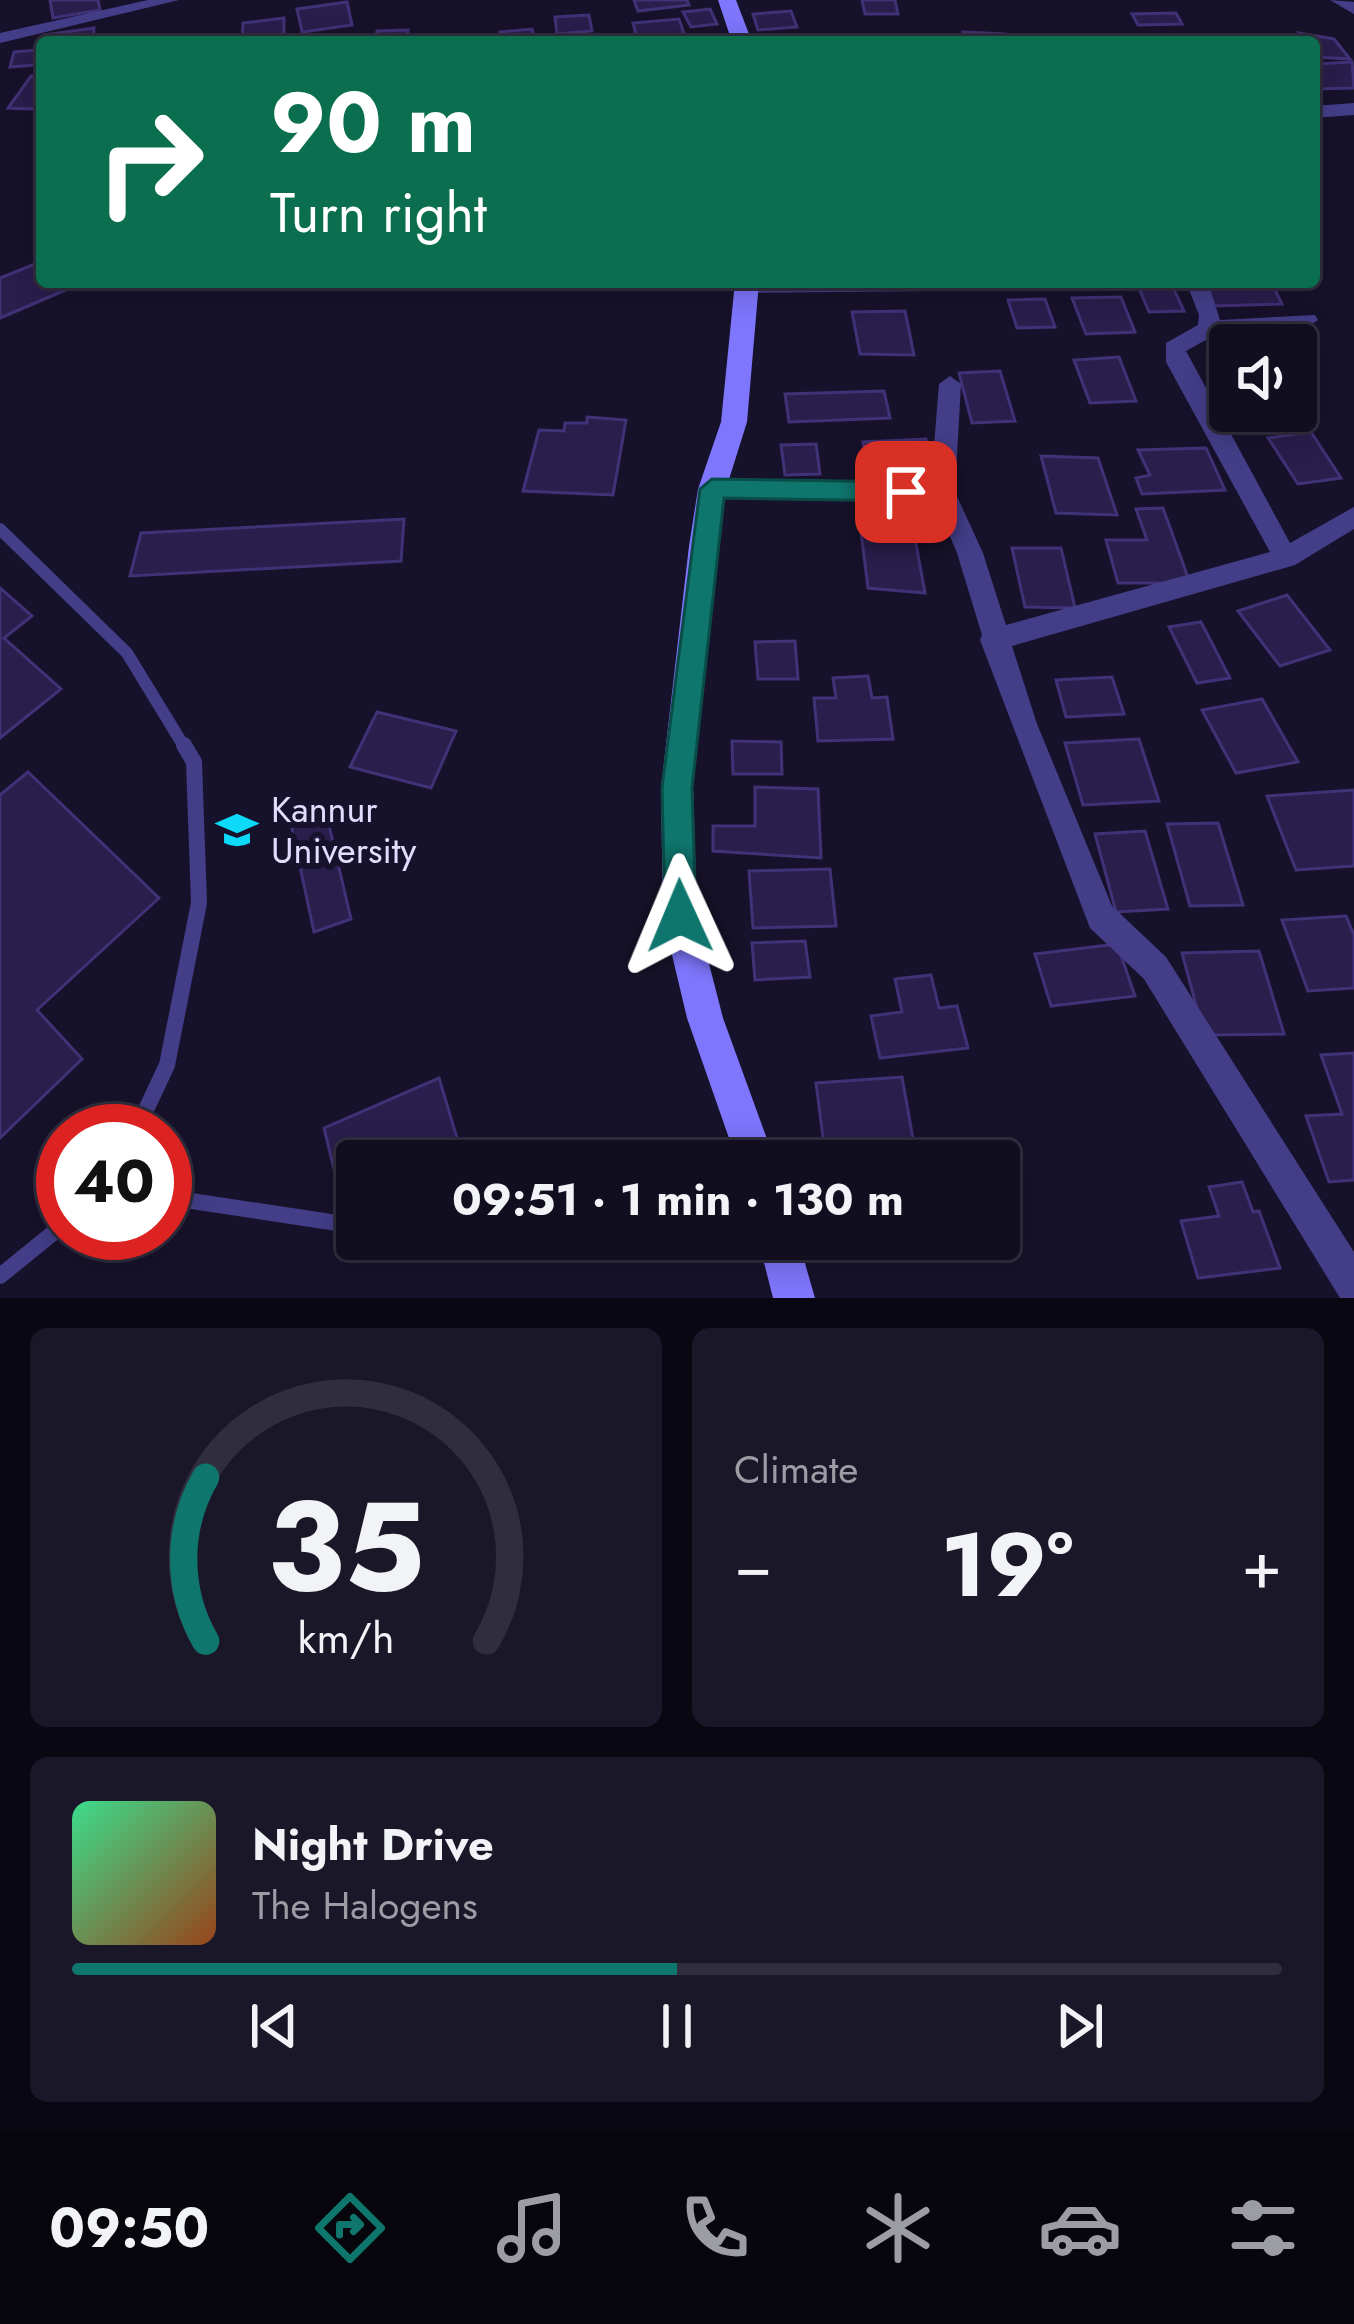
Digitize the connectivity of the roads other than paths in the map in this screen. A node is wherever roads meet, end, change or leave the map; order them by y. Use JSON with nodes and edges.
{"nodes":[{"id":1,"x":171,"y":0,"type":"edge"},
{"id":2,"x":728,"y":0,"type":"edge"},
{"id":3,"x":1338,"y":0,"type":"edge"},
{"id":4,"x":1354,"y":9,"type":"edge"},
{"id":5,"x":740,"y":36,"type":"edge"},
{"id":6,"x":0,"y":38,"type":"edge"},
{"id":7,"x":1354,"y":109,"type":"edge"},
{"id":8,"x":1320,"y":112,"type":"edge"},
{"id":9,"x":746,"y":288,"type":"edge"},
{"id":10,"x":1199,"y":288,"type":"edge"},
{"id":11,"x":1307,"y":320,"type":"dead end"},
{"id":12,"x":1208,"y":329,"type":"junction"},
{"id":13,"x":950,"y":384,"type":"dead end"},
{"id":14,"x":712,"y":489,"type":"junction"},
{"id":15,"x":944,"y":492,"type":"junction"},
{"id":16,"x":1354,"y":517,"type":"edge"},
{"id":17,"x":0,"y":529,"type":"edge"},
{"id":18,"x":1286,"y":558,"type":"junction"},
{"id":19,"x":994,"y":640,"type":"junction"},
{"id":20,"x":149,"y":1104,"type":"edge"},
{"id":21,"x":749,"y":1140,"type":"edge"},
{"id":22,"x":192,"y":1201,"type":"edge"},
{"id":23,"x":336,"y":1223,"type":"edge"},
{"id":24,"x":36,"y":1247,"type":"edge"},
{"id":25,"x":784,"y":1260,"type":"edge"},
{"id":26,"x":0,"y":1276,"type":"edge"},
{"id":27,"x":1354,"y":1286,"type":"edge"},
{"id":28,"x":794,"y":1298,"type":"edge"}],
"edges":[{"from":1,"to":6,"type":"street"},
{"from":2,"to":5,"type":"street"},
{"from":3,"to":4,"type":"street"},
{"from":7,"to":8,"type":"street"},
{"from":9,"to":14,"type":"street"},
{"from":10,"to":12,"type":"street"},
{"from":11,"to":12,"type":"street"},
{"from":12,"to":18,"type":"street"},
{"from":13,"to":15,"type":"street"},
{"from":14,"to":15,"type":"street"},
{"from":14,"to":21,"type":"street"},
{"from":15,"to":19,"type":"street"},
{"from":16,"to":18,"type":"street"},
{"from":17,"to":20,"type":"lane"},
{"from":18,"to":19,"type":"street"},
{"from":19,"to":27,"type":"street"},
{"from":22,"to":23,"type":"lane"},
{"from":24,"to":26,"type":"lane"},
{"from":25,"to":28,"type":"street"}]}
